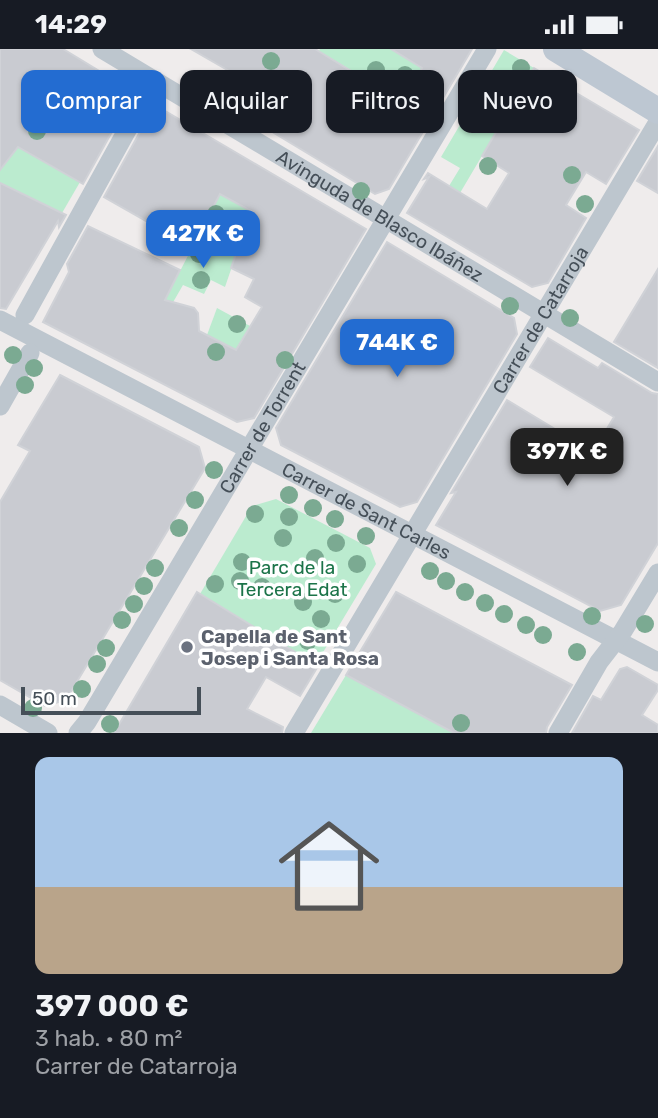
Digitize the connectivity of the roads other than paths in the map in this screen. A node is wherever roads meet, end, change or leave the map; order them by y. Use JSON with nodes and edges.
{"nodes":[{"id":1,"x":102,"y":49,"type":"edge"},
{"id":2,"x":487,"y":49,"type":"edge"},
{"id":3,"x":556,"y":49,"type":"edge"},
{"id":4,"x":658,"y":111,"type":"edge"},
{"id":5,"x":658,"y":122,"type":"edge"},
{"id":6,"x":125,"y":133,"type":"edge"},
{"id":7,"x":385,"y":219,"type":"junction"},
{"id":8,"x":544,"y":313,"type":"junction"},
{"id":9,"x":25,"y":315,"type":"dead end"},
{"id":10,"x":0,"y":320,"type":"edge"},
{"id":11,"x":30,"y":353,"type":"dead end"},
{"id":12,"x":658,"y":382,"type":"edge"},
{"id":13,"x":0,"y":405,"type":"edge"},
{"id":14,"x":249,"y":449,"type":"junction"},
{"id":15,"x":411,"y":534,"type":"junction"},
{"id":16,"x":658,"y":573,"type":"edge"},
{"id":17,"x":617,"y":639,"type":"junction"},
{"id":18,"x":658,"y":662,"type":"edge"},
{"id":19,"x":0,"y":705,"type":"edge"},
{"id":20,"x":48,"y":733,"type":"edge"},
{"id":21,"x":78,"y":733,"type":"edge"},
{"id":22,"x":294,"y":733,"type":"edge"},
{"id":23,"x":558,"y":733,"type":"edge"}],
"edges":[{"from":1,"to":7,"type":"street","name":"Avinguda de Blasco Ibáñez"},
{"from":2,"to":7,"type":"street","name":"Carrer de Torrent"},
{"from":3,"to":4,"type":"street"},
{"from":5,"to":8,"type":"street","name":"Carrer de Catarroja"},
{"from":6,"to":9,"type":"street"},
{"from":7,"to":8,"type":"street","name":"Avinguda de Blasco Ibáñez"},
{"from":7,"to":14,"type":"street","name":"Carrer de Torrent"},
{"from":8,"to":12,"type":"street","name":"Avinguda de Blasco Ibáñez"},
{"from":8,"to":15,"type":"street","name":"Carrer de Catarroja"},
{"from":10,"to":14,"type":"street","name":"Carrer de Sant Carles"},
{"from":11,"to":13,"type":"street"},
{"from":14,"to":15,"type":"street","name":"Carrer de Sant Carles"},
{"from":14,"to":21,"type":"street","name":"Carrer de Torrent"},
{"from":15,"to":17,"type":"street","name":"Carrer de Sant Carles"},
{"from":15,"to":22,"type":"street","name":"Carrer de Catarroja"},
{"from":16,"to":17,"type":"street"},
{"from":17,"to":18,"type":"street","name":"Carrer de Sant Carles"},
{"from":17,"to":23,"type":"street"},
{"from":19,"to":20,"type":"street"}]}
